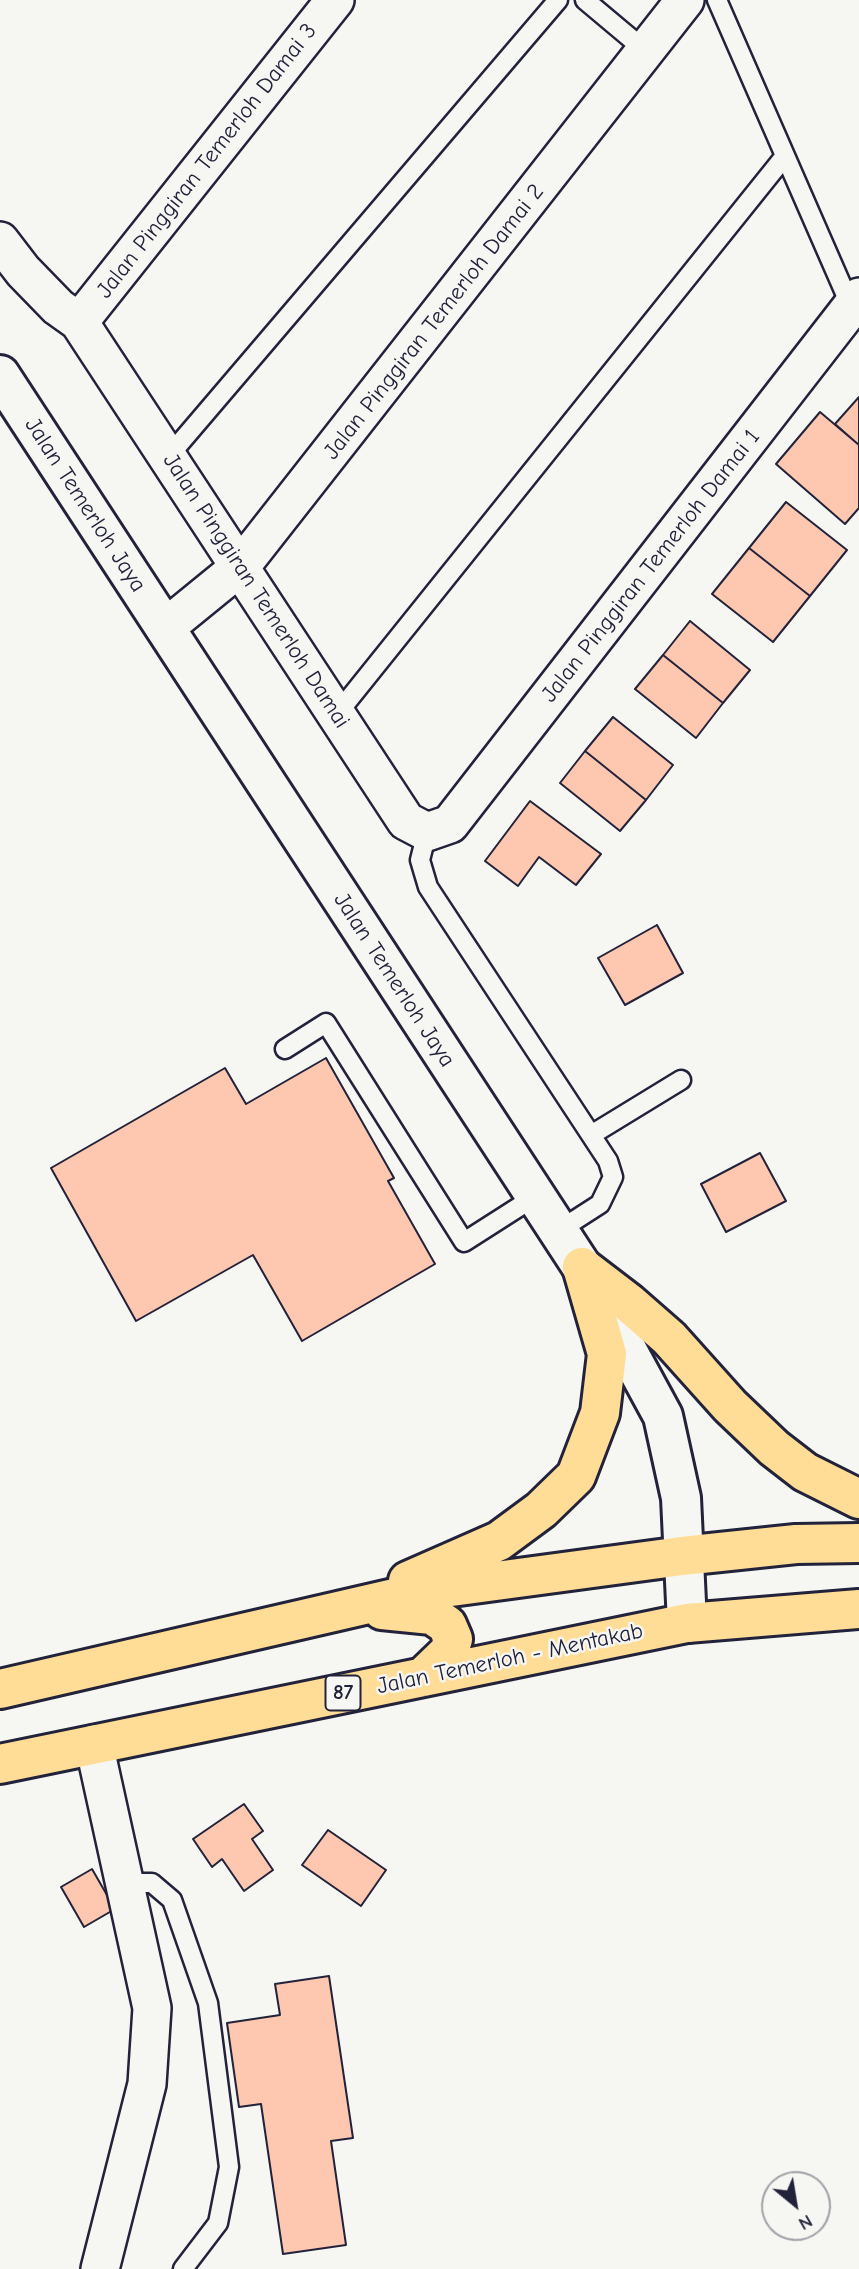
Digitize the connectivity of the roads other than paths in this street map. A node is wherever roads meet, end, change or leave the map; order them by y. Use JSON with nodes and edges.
{"nodes":[{"id":1,"x":335,"y":0,"type":"edge"},
{"id":2,"x":558,"y":0,"type":"edge"},
{"id":3,"x":584,"y":0,"type":"edge"},
{"id":4,"x":685,"y":0,"type":"edge"},
{"id":5,"x":717,"y":0,"type":"edge"},
{"id":6,"x":647,"y":52,"type":"junction"},
{"id":7,"x":785,"y":156,"type":"junction"},
{"id":8,"x":0,"y":241,"type":"edge"},
{"id":9,"x":855,"y":303,"type":"edge"},
{"id":10,"x":79,"y":322,"type":"junction"},
{"id":11,"x":0,"y":375,"type":"edge"},
{"id":12,"x":168,"y":457,"type":"junction"},
{"id":13,"x":241,"y":566,"type":"junction"},
{"id":14,"x":165,"y":628,"type":"junction"},
{"id":15,"x":337,"y":714,"type":"junction"},
{"id":16,"x":438,"y":828,"type":"junction"},
{"id":17,"x":285,"y":1049,"type":"dead end"},
{"id":18,"x":681,"y":1080,"type":"dead end"},
{"id":19,"x":591,"y":1135,"type":"junction"},
{"id":20,"x":536,"y":1196,"type":"junction"},
{"id":21,"x":558,"y":1231,"type":"junction"},
{"id":22,"x":582,"y":1267,"type":"junction"},
{"id":23,"x":859,"y":1499,"type":"edge"},
{"id":24,"x":859,"y":1543,"type":"edge"},
{"id":25,"x":682,"y":1556,"type":"junction"},
{"id":26,"x":352,"y":1606,"type":"junction"},
{"id":27,"x":859,"y":1609,"type":"edge"},
{"id":28,"x":687,"y":1623,"type":"junction"},
{"id":29,"x":423,"y":1677,"type":"junction"},
{"id":30,"x":0,"y":1689,"type":"edge"},
{"id":31,"x":94,"y":1744,"type":"junction"},
{"id":32,"x":0,"y":1764,"type":"edge"},
{"id":33,"x":123,"y":1883,"type":"junction"},
{"id":34,"x":100,"y":2269,"type":"edge"},
{"id":35,"x":183,"y":2269,"type":"edge"}],
"edges":[{"from":1,"to":10,"type":"street","name":"Jalan Pinggiran Temerloh Damai 3"},
{"from":2,"to":12,"type":"lane"},
{"from":3,"to":6,"type":"lane"},
{"from":4,"to":6,"type":"street","name":"Jalan Pinggiran Temerloh Damai 2"},
{"from":5,"to":7,"type":"lane"},
{"from":6,"to":13,"type":"street","name":"Jalan Pinggiran Temerloh Damai 2"},
{"from":7,"to":9,"type":"lane"},
{"from":7,"to":15,"type":"lane"},
{"from":8,"to":10,"type":"street","name":"Jalan Pinggiran Temerloh Damai"},
{"from":9,"to":16,"type":"street","name":"Jalan Pinggiran Temerloh Damai 1"},
{"from":10,"to":12,"type":"street","name":"Jalan Pinggiran Temerloh Damai"},
{"from":11,"to":14,"type":"street","name":"Jalan Temerloh Jaya"},
{"from":12,"to":13,"type":"street","name":"Jalan Pinggiran Temerloh Damai"},
{"from":13,"to":14,"type":"street","name":"Jalan Pinggiran Temerloh Damai 2"},
{"from":13,"to":15,"type":"street","name":"Jalan Pinggiran Temerloh Damai"},
{"from":14,"to":20,"type":"street","name":"Jalan Temerloh Jaya"},
{"from":15,"to":16,"type":"street","name":"Jalan Pinggiran Temerloh Damai"},
{"from":16,"to":19,"type":"lane"},
{"from":17,"to":20,"type":"lane"},
{"from":18,"to":19,"type":"lane"},
{"from":19,"to":21,"type":"lane"},
{"from":20,"to":21,"type":"street","name":"Jalan Temerloh Jaya"},
{"from":21,"to":22,"type":"street","name":"Jalan Temerloh Jaya"},
{"from":22,"to":23,"type":"main road"},
{"from":22,"to":25,"type":"street","name":"Jalan Temerloh Jaya"},
{"from":22,"to":26,"type":"main road"},
{"from":24,"to":25,"type":"main road"},
{"from":25,"to":26,"type":"main road"},
{"from":25,"to":28,"type":"street","name":"Jalan Temerloh Jaya"},
{"from":26,"to":29,"type":"main road"},
{"from":26,"to":30,"type":"main road"},
{"from":27,"to":28,"type":"main road","name":"Jalan Temerloh - Mentakab","number":"87"},
{"from":28,"to":29,"type":"main road","name":"Jalan Temerloh - Mentakab","number":"87"},
{"from":29,"to":31,"type":"main road","name":"Jalan Temerloh - Mentakab","number":"87"},
{"from":31,"to":32,"type":"main road","name":"Jalan Temerloh - Mentakab","number":"87"},
{"from":31,"to":33,"type":"street"},
{"from":33,"to":34,"type":"street"},
{"from":33,"to":35,"type":"lane"}]}
